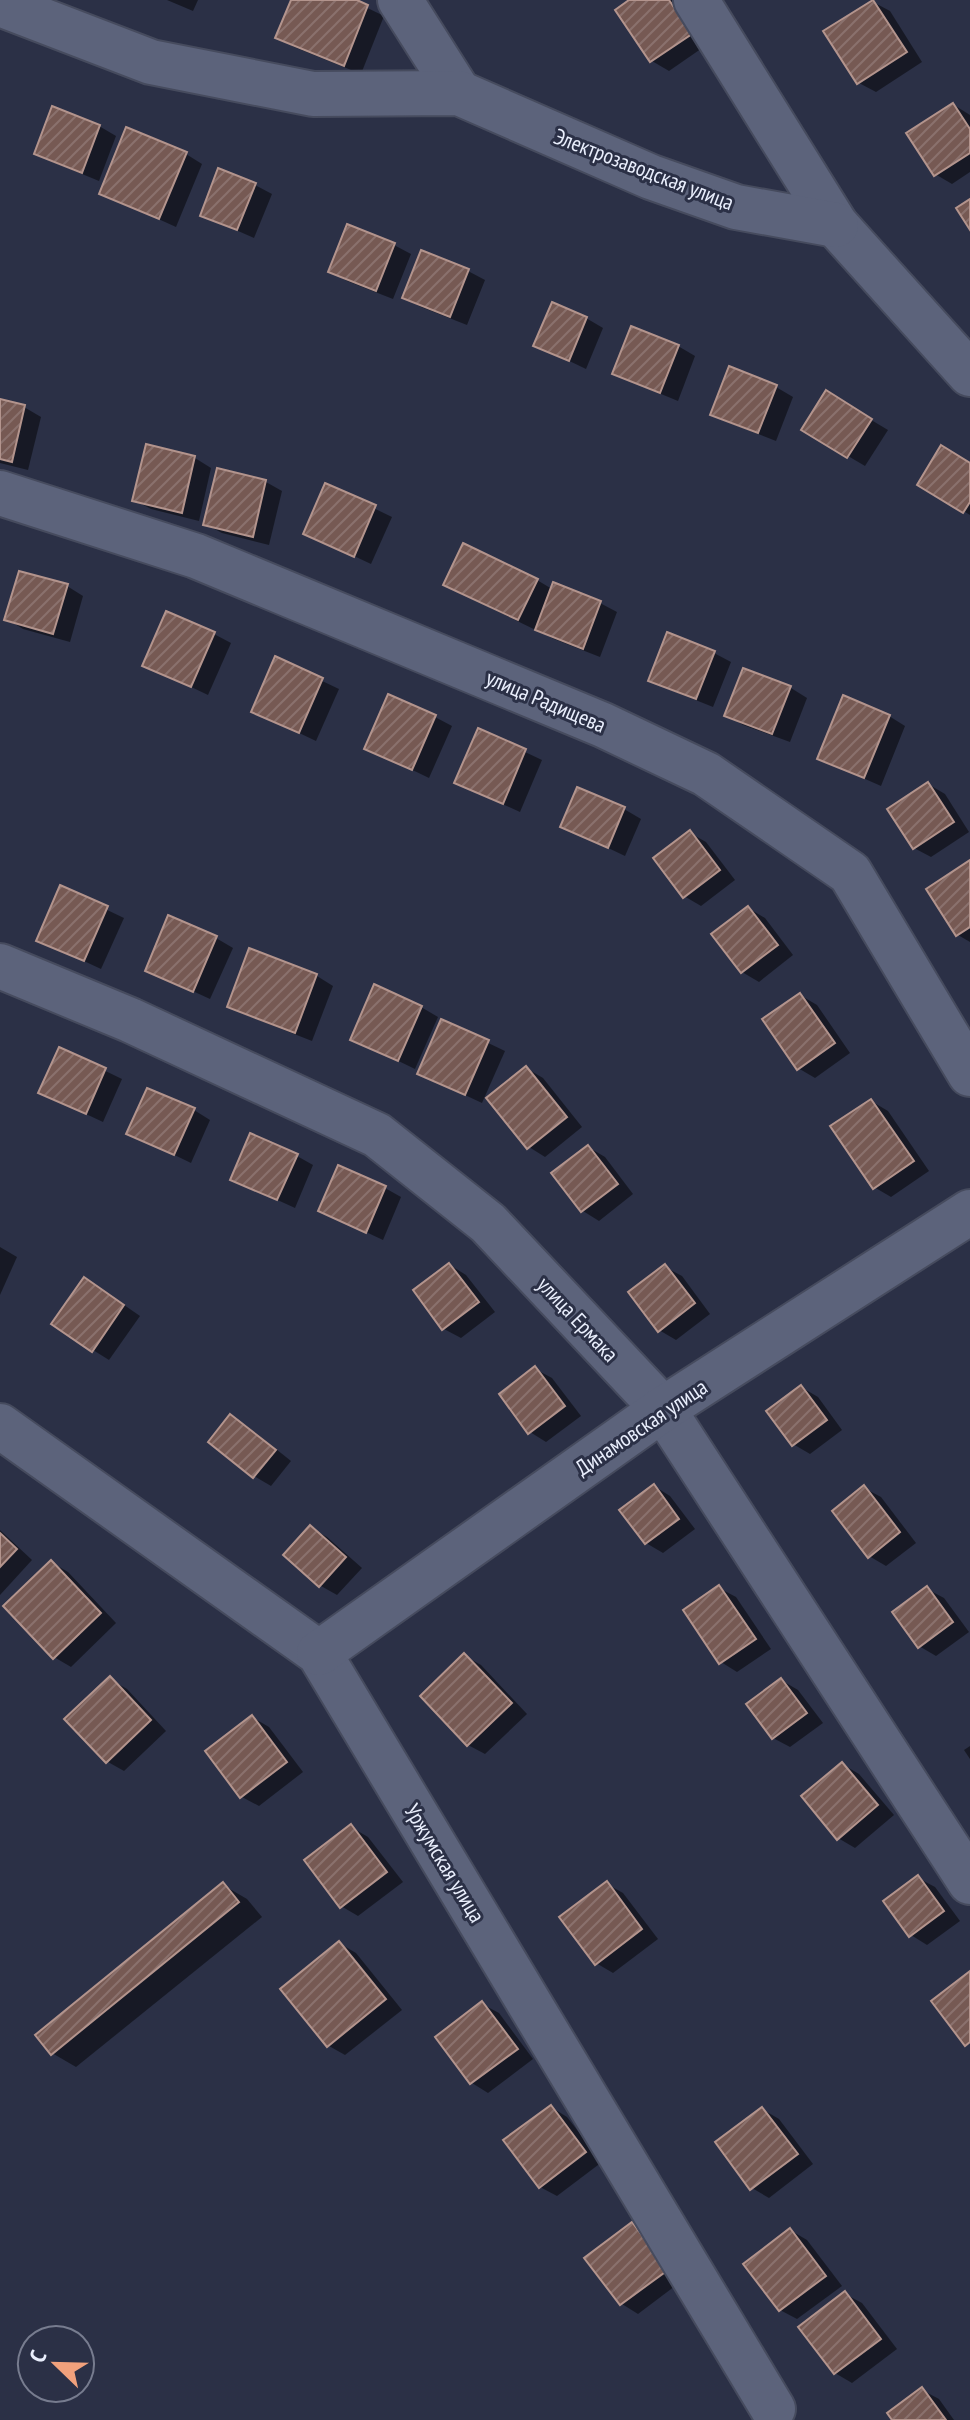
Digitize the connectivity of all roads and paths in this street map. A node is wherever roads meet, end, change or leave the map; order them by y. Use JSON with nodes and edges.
{"nodes":[{"id":1,"x":400,"y":0,"type":"edge"},
{"id":2,"x":696,"y":0,"type":"edge"},
{"id":3,"x":0,"y":4,"type":"edge"},
{"id":4,"x":459,"y":93,"type":"junction"},
{"id":5,"x":836,"y":225,"type":"junction"},
{"id":6,"x":970,"y":374,"type":"edge"},
{"id":7,"x":0,"y":493,"type":"edge"},
{"id":8,"x":0,"y":966,"type":"edge"},
{"id":9,"x":970,"y":1074,"type":"edge"},
{"id":10,"x":970,"y":1212,"type":"edge"},
{"id":11,"x":663,"y":1409,"type":"junction"},
{"id":12,"x":0,"y":1426,"type":"edge"},
{"id":13,"x":319,"y":1653,"type":"junction"},
{"id":14,"x":970,"y":1882,"type":"edge"},
{"id":15,"x":773,"y":2409,"type":"dead end"}],
"edges":[{"from":1,"to":4,"type":"street"},
{"from":2,"to":5,"type":"street"},
{"from":3,"to":4,"type":"street","name":"Электрозаводская улица"},
{"from":4,"to":5,"type":"street","name":"Электрозаводская улица"},
{"from":5,"to":6,"type":"street"},
{"from":7,"to":9,"type":"street","name":"улица Радищева"},
{"from":8,"to":11,"type":"street","name":"улица Ермака"},
{"from":10,"to":11,"type":"street","name":"Динамовская улица"},
{"from":11,"to":13,"type":"street","name":"Динамовская улица"},
{"from":11,"to":14,"type":"street","name":"улица Ермака"},
{"from":12,"to":13,"type":"street","name":"Уржумская улица"},
{"from":13,"to":15,"type":"street","name":"Уржумская улица"}]}
